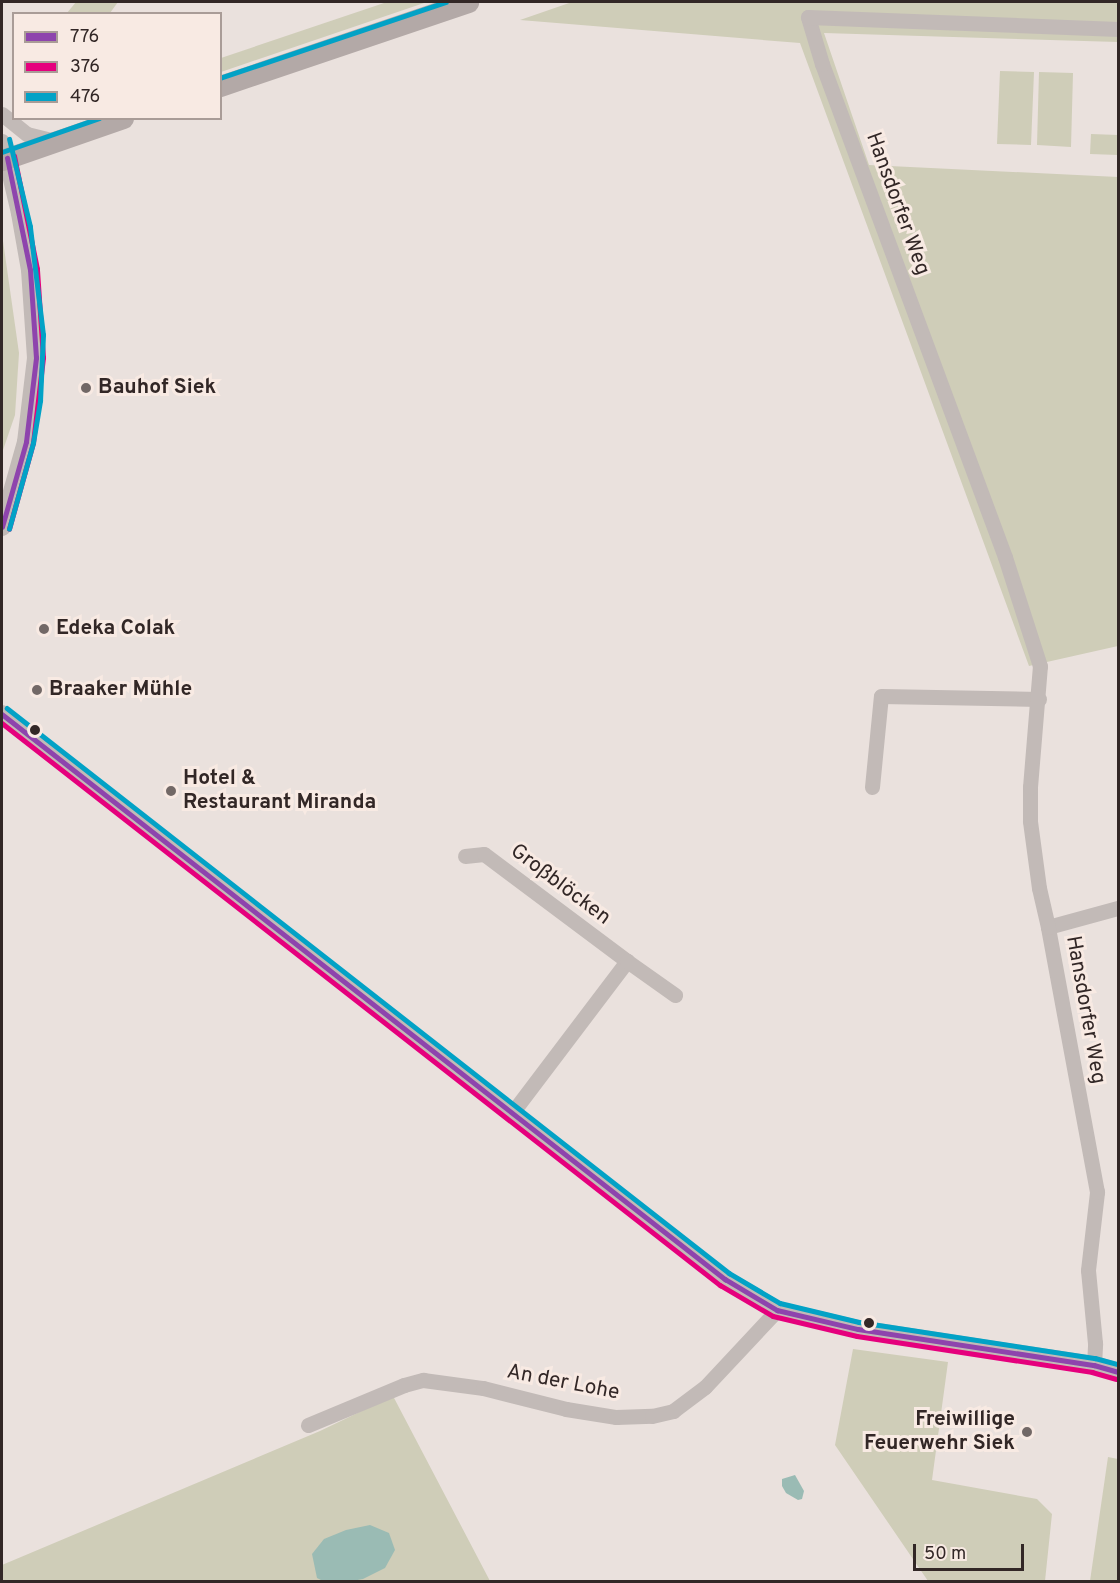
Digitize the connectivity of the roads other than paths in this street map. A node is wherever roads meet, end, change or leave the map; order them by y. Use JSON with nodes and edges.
{"nodes":[{"id":1,"x":468,"y":2,"type":"edge"},
{"id":2,"x":1119,"y":29,"type":"edge"},
{"id":3,"x":222,"y":85,"type":"edge"},
{"id":4,"x":2,"y":114,"type":"edge"},
{"id":5,"x":117,"y":120,"type":"edge"},
{"id":6,"x":56,"y":141,"type":"junction"},
{"id":7,"x":3,"y":153,"type":"edge"},
{"id":8,"x":2,"y":527,"type":"edge"},
{"id":9,"x":1039,"y":699,"type":"junction"},
{"id":10,"x":2,"y":714,"type":"edge"},
{"id":11,"x":872,"y":787,"type":"dead end"},
{"id":12,"x":465,"y":856,"type":"dead end"},
{"id":13,"x":1119,"y":908,"type":"edge"},
{"id":14,"x":1048,"y":927,"type":"junction"},
{"id":15,"x":627,"y":961,"type":"junction"},
{"id":16,"x":675,"y":995,"type":"dead end"},
{"id":17,"x":512,"y":1113,"type":"junction"},
{"id":18,"x":777,"y":1310,"type":"junction"},
{"id":19,"x":1094,"y":1365,"type":"junction"},
{"id":20,"x":1119,"y":1372,"type":"edge"},
{"id":21,"x":308,"y":1425,"type":"dead end"}],
"edges":[{"from":1,"to":3,"type":"main road"},
{"from":2,"to":9,"type":"street","name":"Hansdorfer Weg"},
{"from":4,"to":6,"type":"street"},
{"from":5,"to":6,"type":"main road"},
{"from":6,"to":7,"type":"main road"},
{"from":7,"to":8,"type":"street"},
{"from":9,"to":11,"type":"street"},
{"from":9,"to":14,"type":"street","name":"Hansdorfer Weg"},
{"from":10,"to":17,"type":"street"},
{"from":12,"to":15,"type":"street","name":"Großblöcken"},
{"from":13,"to":14,"type":"street"},
{"from":14,"to":19,"type":"street","name":"Hansdorfer Weg"},
{"from":15,"to":16,"type":"street","name":"Großblöcken"},
{"from":15,"to":17,"type":"street"},
{"from":17,"to":18,"type":"street"},
{"from":18,"to":19,"type":"street"},
{"from":18,"to":21,"type":"street","name":"An der Lohe"},
{"from":19,"to":20,"type":"street"}]}
